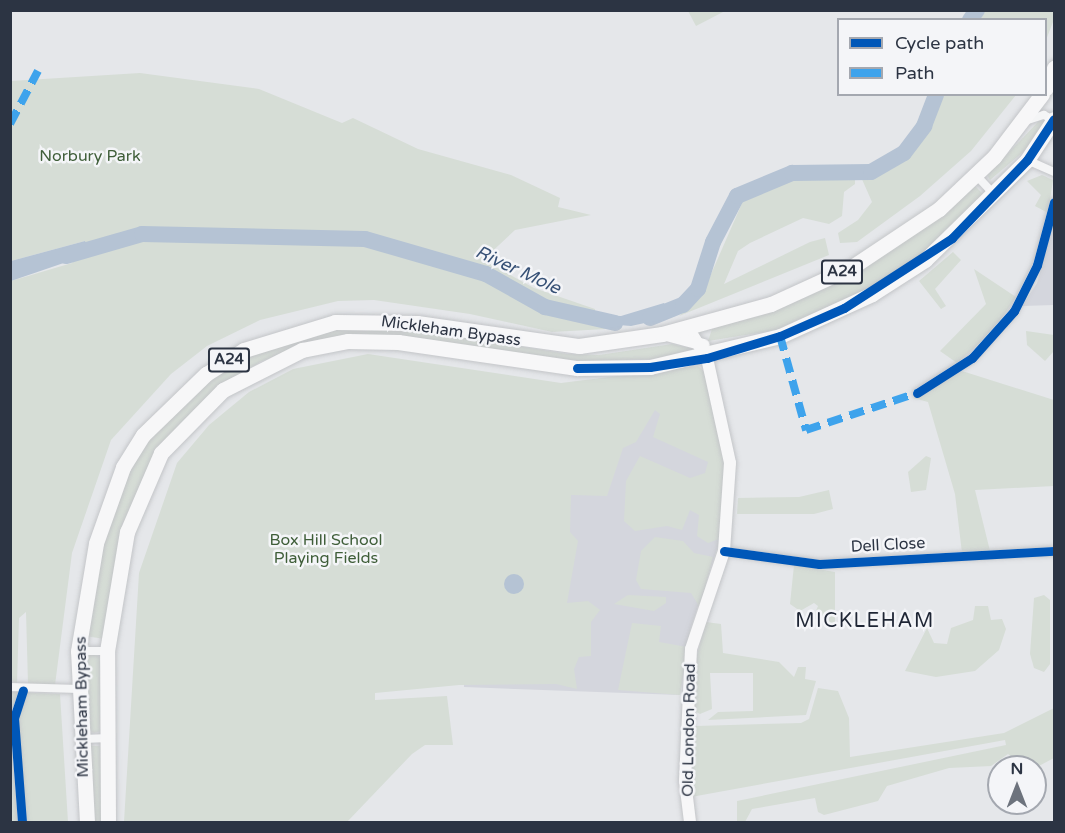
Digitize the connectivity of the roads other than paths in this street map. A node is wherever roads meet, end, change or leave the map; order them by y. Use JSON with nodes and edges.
{"nodes":[{"id":1,"x":1054,"y":68,"type":"edge"},
{"id":2,"x":1047,"y":86,"type":"edge"},
{"id":3,"x":1041,"y":96,"type":"edge"},
{"id":4,"x":1054,"y":119,"type":"edge"},
{"id":5,"x":1024,"y":121,"type":"junction"},
{"id":6,"x":1027,"y":160,"type":"junction"},
{"id":7,"x":1054,"y":173,"type":"edge"},
{"id":8,"x":976,"y":175,"type":"junction"},
{"id":9,"x":995,"y":195,"type":"junction"},
{"id":10,"x":1054,"y":202,"type":"edge"},
{"id":11,"x":688,"y":328,"type":"junction"},
{"id":12,"x":662,"y":334,"type":"junction"},
{"id":13,"x":704,"y":351,"type":"junction"},
{"id":14,"x":917,"y":393,"type":"dead end"},
{"id":15,"x":724,"y":551,"type":"junction"},
{"id":16,"x":1054,"y":551,"type":"edge"},
{"id":17,"x":78,"y":651,"type":"junction"},
{"id":18,"x":106,"y":651,"type":"junction"},
{"id":19,"x":10,"y":687,"type":"edge"},
{"id":20,"x":79,"y":689,"type":"junction"},
{"id":21,"x":23,"y":690,"type":"junction"},
{"id":22,"x":79,"y":738,"type":"junction"},
{"id":23,"x":110,"y":738,"type":"junction"},
{"id":24,"x":22,"y":822,"type":"edge"},
{"id":25,"x":87,"y":822,"type":"edge"},
{"id":26,"x":108,"y":822,"type":"edge"},
{"id":27,"x":690,"y":822,"type":"edge"}],
"edges":[{"from":1,"to":2,"type":"highway"},
{"from":3,"to":5,"type":"highway","name":"Mickleham Bypass","number":"A24"},
{"from":4,"to":5,"type":"street"},
{"from":4,"to":6,"type":"highway","name":"Mickleham Bypass","number":"A24"},
{"from":5,"to":8,"type":"highway","name":"Mickleham Bypass","number":"A24"},
{"from":6,"to":7,"type":"street"},
{"from":6,"to":9,"type":"highway","name":"Mickleham Bypass","number":"A24"},
{"from":8,"to":9,"type":"street"},
{"from":8,"to":11,"type":"highway","name":"Mickleham Bypass","number":"A24"},
{"from":9,"to":13,"type":"highway","name":"Mickleham Bypass","number":"A24"},
{"from":10,"to":14,"type":"street"},
{"from":11,"to":12,"type":"highway","name":"Mickleham Bypass","number":"A24"},
{"from":11,"to":13,"type":"main road","name":"Old London Road"},
{"from":12,"to":13,"type":"main road"},
{"from":12,"to":17,"type":"highway","name":"Mickleham Bypass","number":"A24"},
{"from":13,"to":15,"type":"main road","name":"Old London Road"},
{"from":13,"to":18,"type":"highway","name":"Mickleham Bypass","number":"A24"},
{"from":15,"to":16,"type":"street","name":"Dell Close"},
{"from":15,"to":27,"type":"main road","name":"Old London Road"},
{"from":17,"to":18,"type":"street"},
{"from":17,"to":20,"type":"highway","name":"Mickleham Bypass","number":"A24"},
{"from":18,"to":23,"type":"highway","name":"Mickleham Bypass","number":"A24"},
{"from":19,"to":21,"type":"street"},
{"from":20,"to":21,"type":"street"},
{"from":20,"to":22,"type":"highway","name":"Mickleham Bypass","number":"A24"},
{"from":21,"to":24,"type":"street"},
{"from":22,"to":23,"type":"street"},
{"from":22,"to":25,"type":"highway","name":"Mickleham Bypass","number":"A24"},
{"from":23,"to":26,"type":"highway","name":"Mickleham Bypass","number":"A24"}]}
